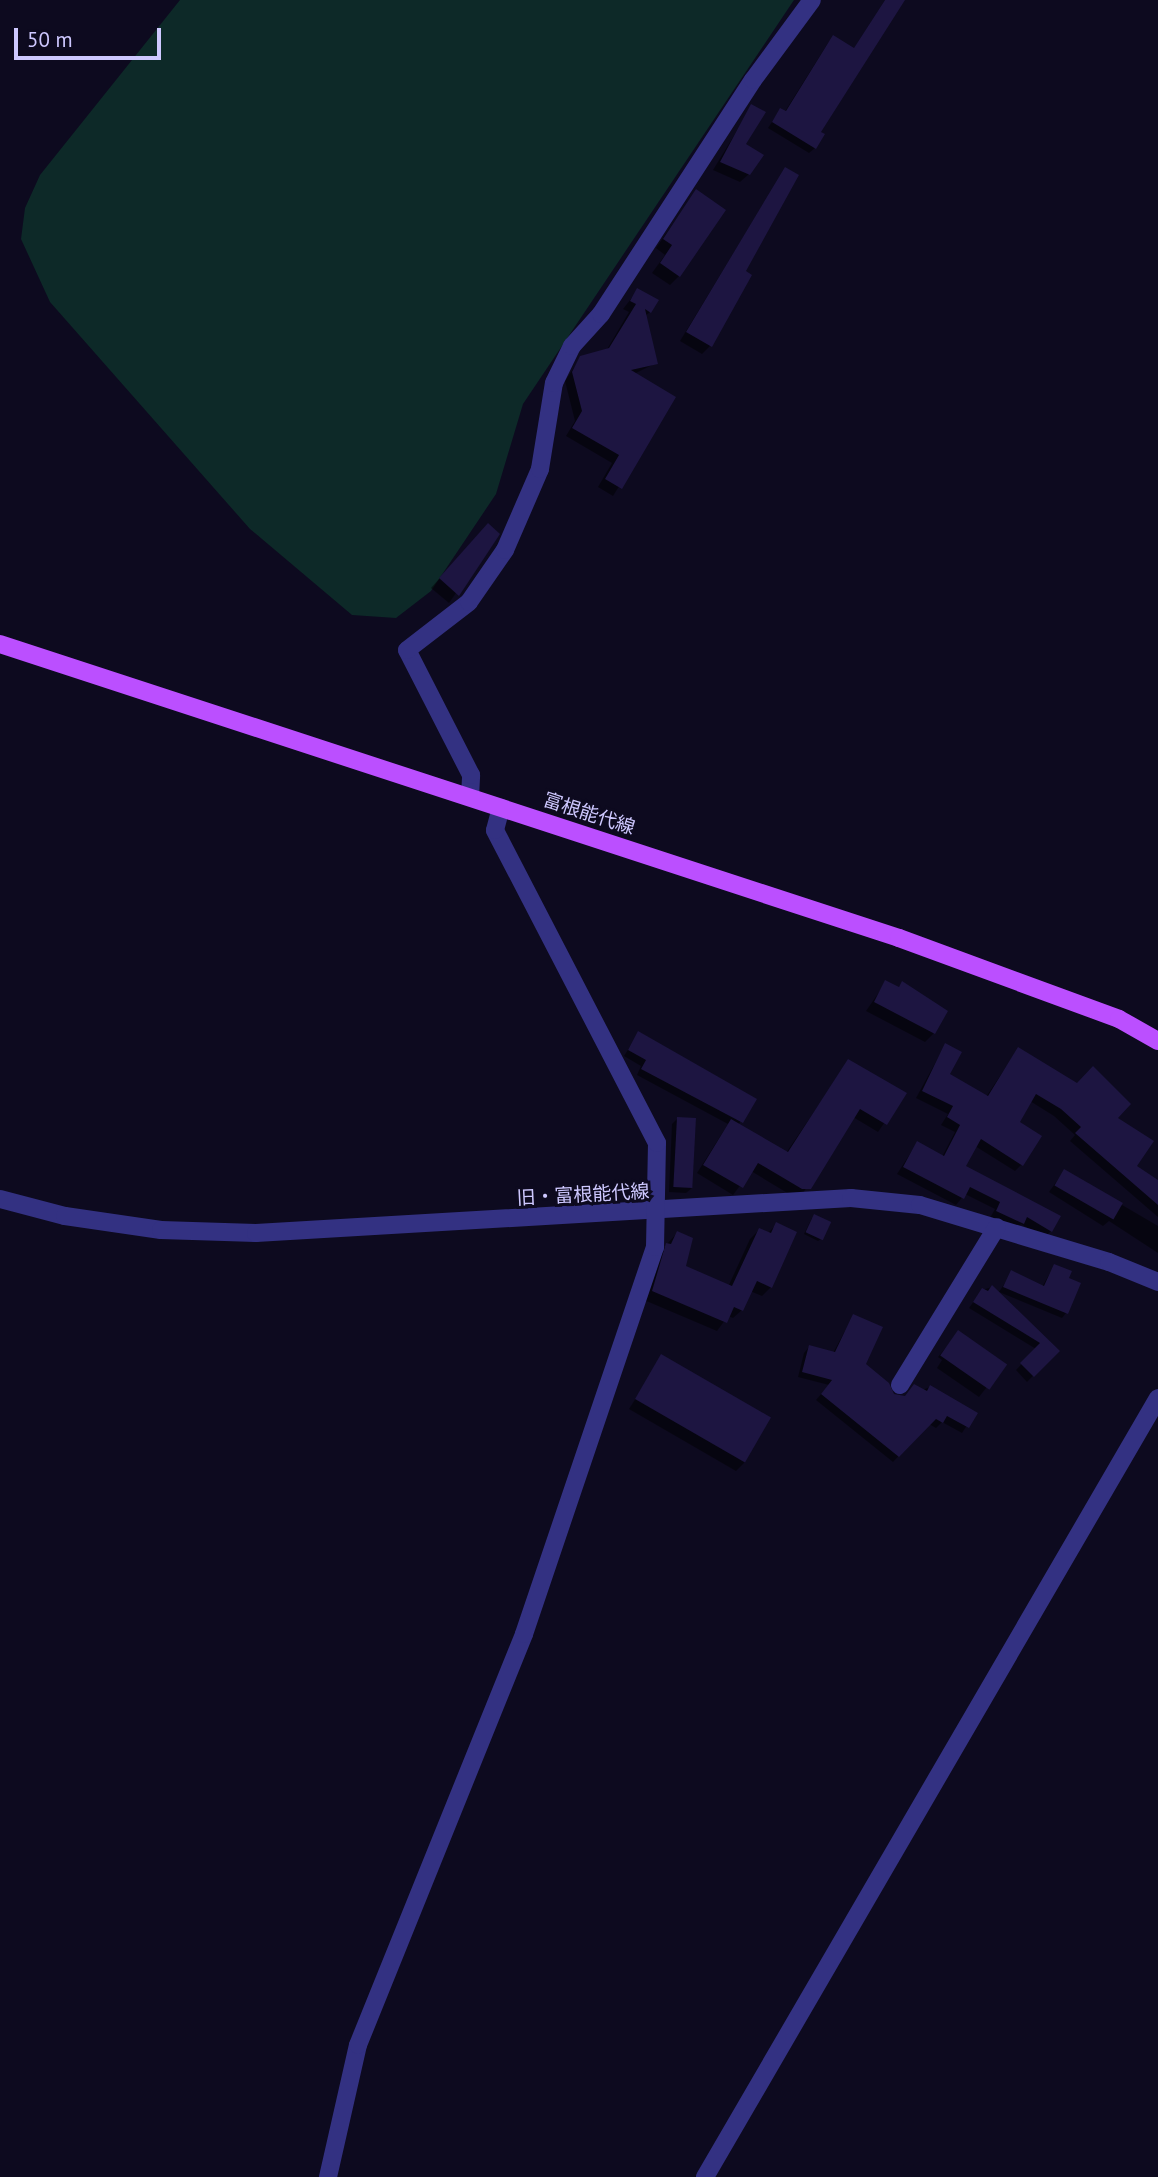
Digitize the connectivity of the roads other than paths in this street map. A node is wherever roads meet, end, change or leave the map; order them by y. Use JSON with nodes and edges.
{"nodes":[{"id":1,"x":812,"y":0,"type":"edge"},
{"id":2,"x":0,"y":644,"type":"edge"},
{"id":3,"x":470,"y":797,"type":"junction"},
{"id":4,"x":501,"y":808,"type":"junction"},
{"id":5,"x":1158,"y":1041,"type":"edge"},
{"id":6,"x":0,"y":1199,"type":"edge"},
{"id":7,"x":654,"y":1212,"type":"junction"},
{"id":8,"x":997,"y":1227,"type":"junction"},
{"id":9,"x":1158,"y":1282,"type":"edge"},
{"id":10,"x":900,"y":1385,"type":"dead end"},
{"id":11,"x":1158,"y":1398,"type":"edge"},
{"id":12,"x":328,"y":2177,"type":"edge"},
{"id":13,"x":705,"y":2177,"type":"edge"}],
"edges":[{"from":1,"to":3,"type":"street"},
{"from":2,"to":3,"type":"main road","name":"富根能代線"},
{"from":3,"to":4,"type":"main road","name":"富根能代線"},
{"from":4,"to":5,"type":"main road","name":"富根能代線"},
{"from":4,"to":7,"type":"street"},
{"from":6,"to":7,"type":"street","name":"旧・富根能代線"},
{"from":7,"to":8,"type":"street","name":"旧・富根能代線"},
{"from":7,"to":12,"type":"street"},
{"from":8,"to":9,"type":"street","name":"旧・富根能代線"},
{"from":8,"to":10,"type":"street"},
{"from":11,"to":13,"type":"street"}]}
